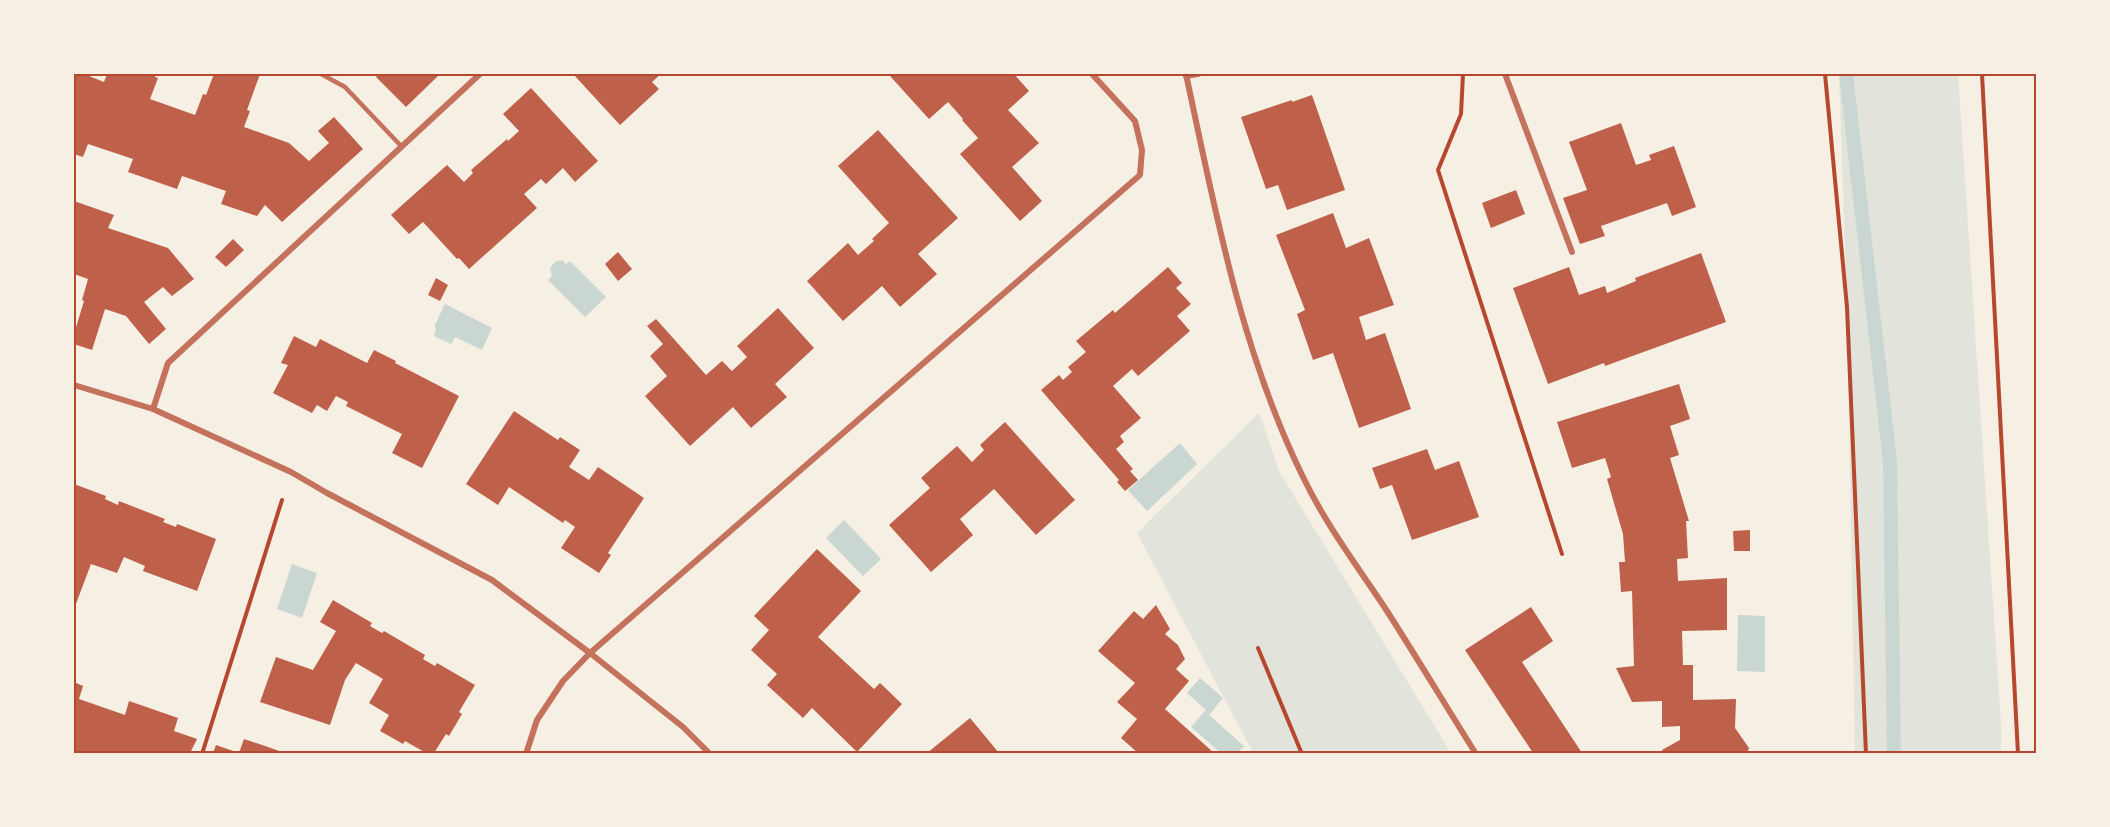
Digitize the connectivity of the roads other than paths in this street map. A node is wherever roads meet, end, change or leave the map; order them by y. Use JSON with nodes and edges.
{"nodes":[{"id":1,"x":321,"y":74,"type":"edge"},
{"id":2,"x":480,"y":74,"type":"edge"},
{"id":3,"x":1092,"y":74,"type":"edge"},
{"id":4,"x":1198,"y":74,"type":"edge"},
{"id":5,"x":1505,"y":74,"type":"edge"},
{"id":6,"x":1186,"y":75,"type":"edge"},
{"id":7,"x":402,"y":147,"type":"junction"},
{"id":8,"x":1572,"y":252,"type":"dead end"},
{"id":9,"x":74,"y":385,"type":"edge"},
{"id":10,"x":153,"y":409,"type":"junction"},
{"id":11,"x":590,"y":653,"type":"junction"},
{"id":12,"x":526,"y":753,"type":"edge"},
{"id":13,"x":710,"y":753,"type":"edge"},
{"id":14,"x":1476,"y":753,"type":"edge"}],
"edges":[{"from":1,"to":7,"type":"lane"},
{"from":2,"to":7,"type":"street"},
{"from":3,"to":11,"type":"street"},
{"from":4,"to":6,"type":"street"},
{"from":5,"to":8,"type":"street"},
{"from":6,"to":14,"type":"street"},
{"from":7,"to":10,"type":"street"},
{"from":9,"to":10,"type":"street"},
{"from":10,"to":11,"type":"street"},
{"from":11,"to":12,"type":"street"},
{"from":11,"to":13,"type":"street"}]}
